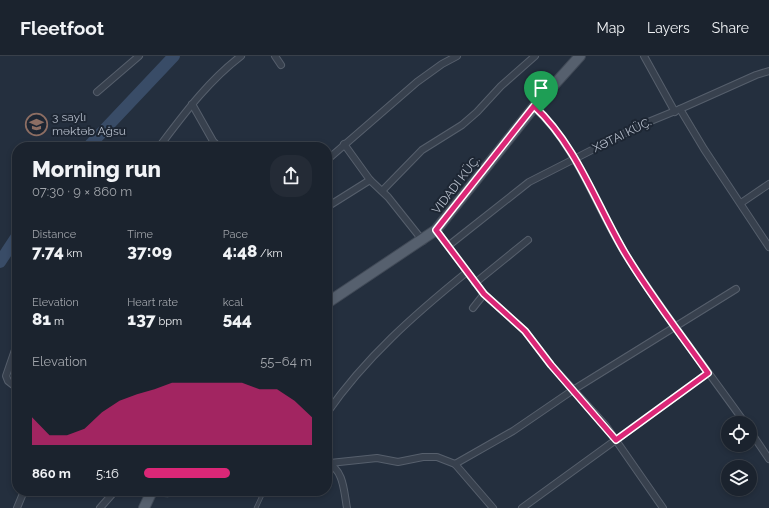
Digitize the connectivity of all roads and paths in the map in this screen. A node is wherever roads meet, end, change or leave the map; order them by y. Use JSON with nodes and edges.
{"nodes":[{"id":1,"x":139,"y":56,"type":"edge"},
{"id":2,"x":241,"y":56,"type":"edge"},
{"id":3,"x":275,"y":56,"type":"edge"},
{"id":4,"x":457,"y":56,"type":"edge"},
{"id":5,"x":535,"y":56,"type":"edge"},
{"id":6,"x":580,"y":56,"type":"edge"},
{"id":7,"x":644,"y":56,"type":"edge"},
{"id":8,"x":281,"y":65,"type":"dead end"},
{"id":9,"x":769,"y":71,"type":"edge"},
{"id":10,"x":97,"y":92,"type":"dead end"},
{"id":11,"x":192,"y":104,"type":"junction"},
{"id":12,"x":534,"y":106,"type":"junction"},
{"id":13,"x":678,"y":110,"type":"junction"},
{"id":14,"x":163,"y":142,"type":"edge"},
{"id":15,"x":214,"y":142,"type":"edge"},
{"id":16,"x":344,"y":144,"type":"junction"},
{"id":17,"x":332,"y":155,"type":"edge"},
{"id":18,"x":575,"y":158,"type":"junction"},
{"id":19,"x":370,"y":180,"type":"junction"},
{"id":20,"x":769,"y":184,"type":"edge"},
{"id":21,"x":382,"y":191,"type":"junction"},
{"id":22,"x":741,"y":203,"type":"junction"},
{"id":23,"x":332,"y":205,"type":"edge"},
{"id":24,"x":436,"y":230,"type":"junction"},
{"id":25,"x":528,"y":240,"type":"dead end"},
{"id":26,"x":423,"y":241,"type":"junction"},
{"id":27,"x":448,"y":246,"type":"junction"},
{"id":28,"x":769,"y":247,"type":"edge"},
{"id":29,"x":467,"y":272,"type":"junction"},
{"id":30,"x":475,"y":283,"type":"junction"},
{"id":31,"x":736,"y":289,"type":"dead end"},
{"id":32,"x":484,"y":294,"type":"junction"},
{"id":33,"x":332,"y":299,"type":"edge"},
{"id":34,"x":473,"y":308,"type":"dead end"},
{"id":35,"x":675,"y":326,"type":"junction"},
{"id":36,"x":12,"y":359,"type":"edge"},
{"id":37,"x":708,"y":373,"type":"junction"},
{"id":38,"x":12,"y":384,"type":"edge"},
{"id":39,"x":573,"y":390,"type":"junction"},
{"id":40,"x":332,"y":406,"type":"edge"},
{"id":41,"x":740,"y":416,"type":"edge"},
{"id":42,"x":616,"y":440,"type":"junction"},
{"id":43,"x":757,"y":442,"type":"edge"},
{"id":44,"x":769,"y":460,"type":"edge"},
{"id":45,"x":332,"y":463,"type":"edge"},
{"id":46,"x":455,"y":464,"type":"junction"},
{"id":47,"x":332,"y":467,"type":"edge"},
{"id":48,"x":22,"y":496,"type":"edge"},
{"id":49,"x":111,"y":496,"type":"edge"},
{"id":50,"x":150,"y":496,"type":"edge"},
{"id":51,"x":262,"y":496,"type":"edge"},
{"id":52,"x":17,"y":508,"type":"edge"},
{"id":53,"x":100,"y":508,"type":"edge"},
{"id":54,"x":144,"y":508,"type":"edge"},
{"id":55,"x":256,"y":508,"type":"edge"},
{"id":56,"x":347,"y":508,"type":"edge"},
{"id":57,"x":493,"y":508,"type":"edge"},
{"id":58,"x":522,"y":508,"type":"edge"},
{"id":59,"x":663,"y":508,"type":"edge"}],
"edges":[{"from":1,"to":10,"type":"street"},
{"from":2,"to":11,"type":"street"},
{"from":3,"to":8,"type":"street"},
{"from":4,"to":16,"type":"street"},
{"from":5,"to":21,"type":"street"},
{"from":6,"to":12,"type":"main road","name":"VIDADI KÜÇ."},
{"from":7,"to":13,"type":"street"},
{"from":9,"to":13,"type":"street","name":"XƏTAI KÜÇ."},
{"from":11,"to":14,"type":"street"},
{"from":11,"to":15,"type":"street"},
{"from":12,"to":18,"type":"street"},
{"from":12,"to":24,"type":"main road","name":"VIDADI KÜÇ."},
{"from":13,"to":18,"type":"street","name":"XƏTAI KÜÇ."},
{"from":13,"to":22,"type":"street"},
{"from":16,"to":17,"type":"street"},
{"from":16,"to":19,"type":"street"},
{"from":18,"to":27,"type":"street","name":"XƏTAI KÜÇ."},
{"from":18,"to":35,"type":"street"},
{"from":19,"to":21,"type":"street"},
{"from":19,"to":23,"type":"street"},
{"from":20,"to":22,"type":"street"},
{"from":21,"to":26,"type":"street"},
{"from":22,"to":28,"type":"street"},
{"from":24,"to":26,"type":"main road","name":"VIDADI KÜÇ."},
{"from":24,"to":27,"type":"street"},
{"from":25,"to":30,"type":"street"},
{"from":26,"to":33,"type":"main road","name":"VIDADI KÜÇ."},
{"from":27,"to":29,"type":"street"},
{"from":29,"to":30,"type":"street"},
{"from":29,"to":40,"type":"street"},
{"from":30,"to":32,"type":"street"},
{"from":31,"to":35,"type":"street"},
{"from":32,"to":34,"type":"street"},
{"from":32,"to":39,"type":"street"},
{"from":35,"to":37,"type":"street"},
{"from":35,"to":39,"type":"street"},
{"from":36,"to":38,"type":"street"},
{"from":37,"to":41,"type":"street"},
{"from":37,"to":42,"type":"street"},
{"from":39,"to":42,"type":"street"},
{"from":39,"to":46,"type":"street"},
{"from":42,"to":58,"type":"street"},
{"from":42,"to":59,"type":"street"},
{"from":43,"to":44,"type":"street"},
{"from":45,"to":46,"type":"street"},
{"from":46,"to":57,"type":"street"},
{"from":47,"to":56,"type":"street"},
{"from":48,"to":52,"type":"street"},
{"from":49,"to":53,"type":"street"},
{"from":50,"to":54,"type":"main road"},
{"from":51,"to":55,"type":"lane"}]}
